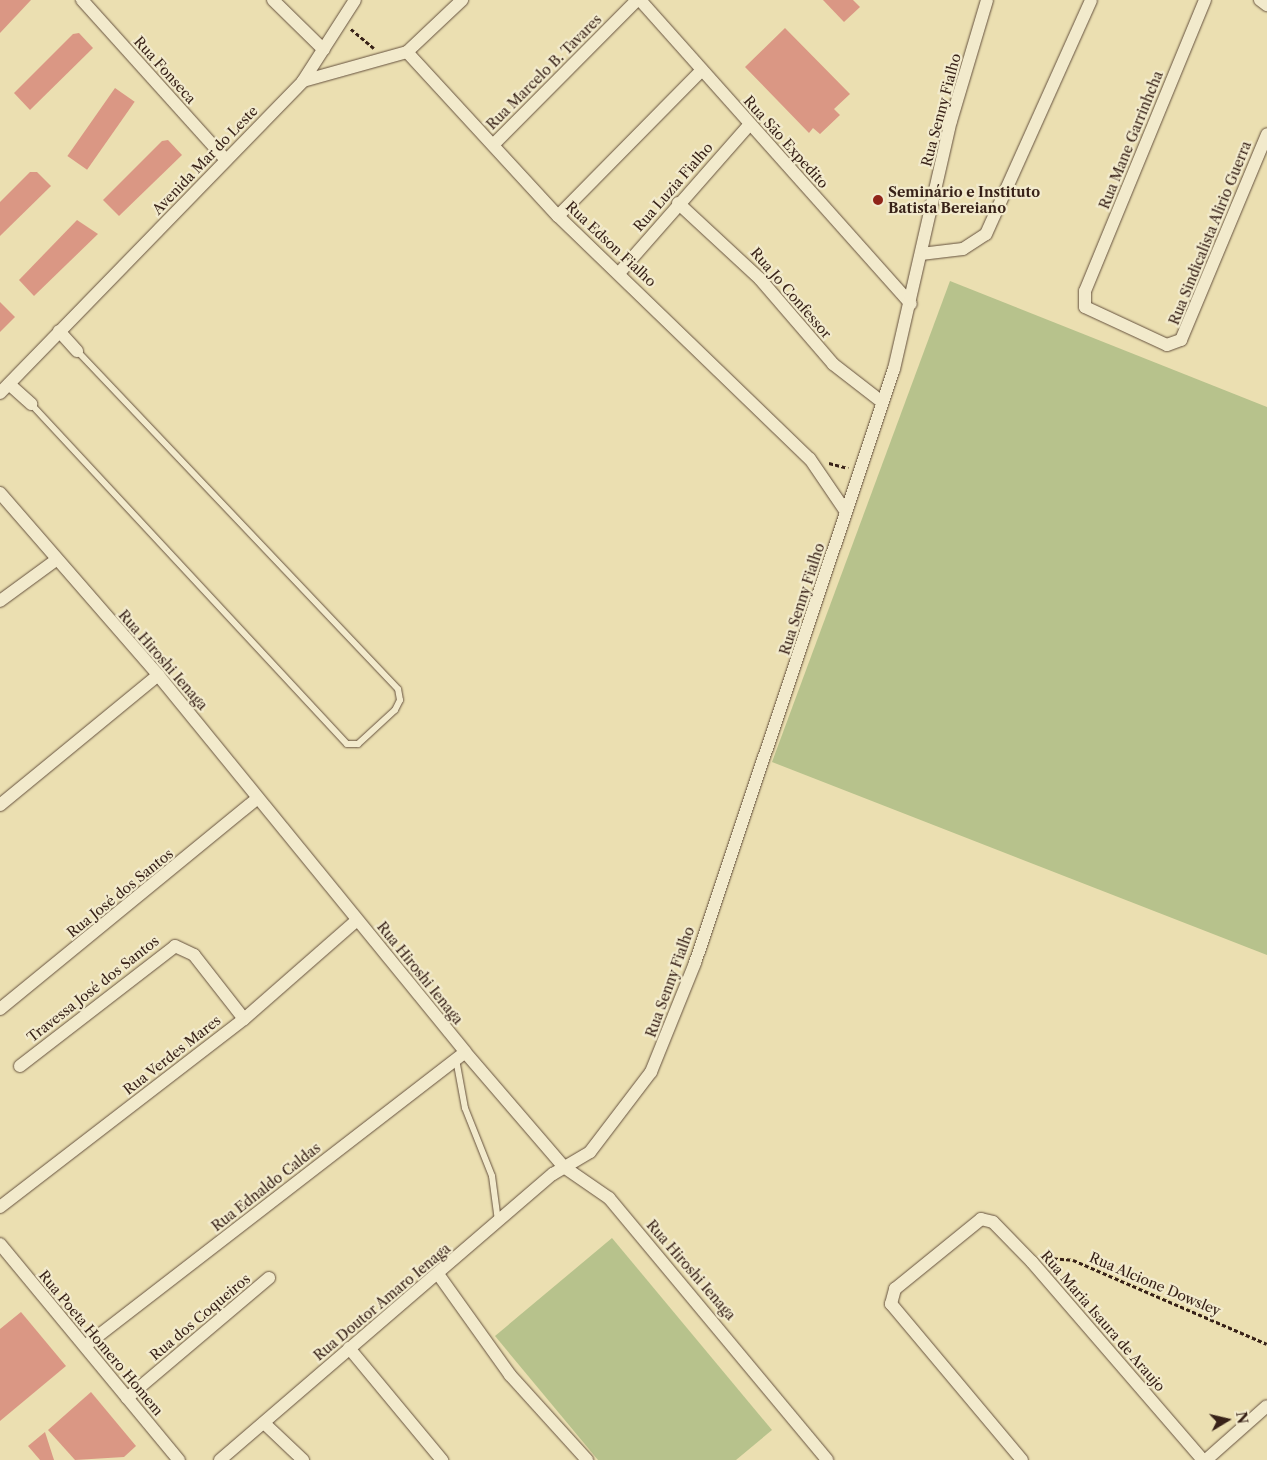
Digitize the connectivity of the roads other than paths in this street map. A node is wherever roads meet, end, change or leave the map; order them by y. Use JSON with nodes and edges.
{"nodes":[{"id":1,"x":82,"y":0,"type":"edge"},
{"id":2,"x":273,"y":0,"type":"edge"},
{"id":3,"x":355,"y":0,"type":"edge"},
{"id":4,"x":462,"y":0,"type":"edge"},
{"id":5,"x":638,"y":0,"type":"edge"},
{"id":6,"x":987,"y":0,"type":"edge"},
{"id":7,"x":1091,"y":0,"type":"edge"},
{"id":8,"x":1205,"y":0,"type":"edge"},
{"id":9,"x":1260,"y":0,"type":"edge"},
{"id":10,"x":1267,"y":5,"type":"edge"},
{"id":11,"x":324,"y":50,"type":"junction"},
{"id":12,"x":408,"y":52,"type":"junction"},
{"id":13,"x":701,"y":71,"type":"junction"},
{"id":14,"x":303,"y":81,"type":"junction"},
{"id":15,"x":750,"y":124,"type":"junction"},
{"id":16,"x":1267,"y":134,"type":"edge"},
{"id":17,"x":494,"y":144,"type":"junction"},
{"id":18,"x":226,"y":160,"type":"junction"},
{"id":19,"x":678,"y":203,"type":"junction"},
{"id":20,"x":558,"y":216,"type":"junction"},
{"id":21,"x":921,"y":254,"type":"junction"},
{"id":22,"x":620,"y":272,"type":"junction"},
{"id":23,"x":1085,"y":291,"type":"joint"},
{"id":24,"x":911,"y":304,"type":"junction"},
{"id":25,"x":59,"y":331,"type":"junction"},
{"id":26,"x":77,"y":351,"type":"joint"},
{"id":27,"x":4,"y":388,"type":"edge"},
{"id":28,"x":882,"y":402,"type":"junction"},
{"id":29,"x":30,"y":404,"type":"joint"},
{"id":30,"x":0,"y":493,"type":"edge"},
{"id":31,"x":846,"y":512,"type":"junction"},
{"id":32,"x":56,"y":560,"type":"junction"},
{"id":33,"x":0,"y":601,"type":"edge"},
{"id":34,"x":158,"y":675,"type":"junction"},
{"id":35,"x":258,"y":798,"type":"junction"},
{"id":36,"x":0,"y":806,"type":"edge"},
{"id":37,"x":357,"y":920,"type":"junction"},
{"id":38,"x":0,"y":1009,"type":"edge"},
{"id":39,"x":244,"y":1019,"type":"junction"},
{"id":40,"x":461,"y":1056,"type":"junction"},
{"id":41,"x":20,"y":1066,"type":"dead end"},
{"id":42,"x":564,"y":1167,"type":"junction"},
{"id":43,"x":0,"y":1207,"type":"edge"},
{"id":44,"x":498,"y":1222,"type":"junction"},
{"id":45,"x":0,"y":1244,"type":"edge"},
{"id":46,"x":438,"y":1274,"type":"junction"},
{"id":47,"x":270,"y":1278,"type":"dead end"},
{"id":48,"x":85,"y":1346,"type":"junction"},
{"id":49,"x":349,"y":1348,"type":"junction"},
{"id":50,"x":127,"y":1398,"type":"junction"},
{"id":51,"x":1267,"y":1406,"type":"edge"},
{"id":52,"x":264,"y":1423,"type":"junction"},
{"id":53,"x":179,"y":1460,"type":"edge"},
{"id":54,"x":220,"y":1460,"type":"edge"},
{"id":55,"x":303,"y":1460,"type":"edge"},
{"id":56,"x":442,"y":1460,"type":"edge"},
{"id":57,"x":587,"y":1460,"type":"edge"},
{"id":58,"x":827,"y":1460,"type":"edge"},
{"id":59,"x":1022,"y":1460,"type":"edge"},
{"id":60,"x":1204,"y":1460,"type":"edge"}],
"edges":[{"from":1,"to":18,"type":"street","name":"Rua Fonseca"},
{"from":2,"to":11,"type":"street"},
{"from":3,"to":11,"type":"street","name":"Avenida Mar do Leste"},
{"from":4,"to":12,"type":"street"},
{"from":5,"to":13,"type":"street","name":"Rua São Expedito"},
{"from":5,"to":17,"type":"street","name":"Rua Marcelo B. Tavares"},
{"from":6,"to":21,"type":"street","name":"Rua Senny Fialho"},
{"from":7,"to":21,"type":"street"},
{"from":8,"to":23,"type":"street","name":"Rua Mane Garrinhcha"},
{"from":9,"to":10,"type":"street"},
{"from":11,"to":14,"type":"street","name":"Avenida Mar do Leste"},
{"from":12,"to":14,"type":"street"},
{"from":12,"to":17,"type":"street","name":"Rua Edson Fialho"},
{"from":13,"to":15,"type":"street","name":"Rua São Expedito"},
{"from":13,"to":20,"type":"street"},
{"from":14,"to":18,"type":"street","name":"Avenida Mar do Leste"},
{"from":15,"to":19,"type":"street","name":"Rua Luzia Fialho"},
{"from":15,"to":24,"type":"street","name":"Rua São Expedito"},
{"from":16,"to":23,"type":"street","name":"Rua Sindicalista Alirio Guerra"},
{"from":17,"to":20,"type":"street","name":"Rua Edson Fialho"},
{"from":18,"to":25,"type":"street","name":"Avenida Mar do Leste"},
{"from":19,"to":22,"type":"street","name":"Rua Luzia Fialho"},
{"from":19,"to":28,"type":"street","name":"Rua Jo Confessor"},
{"from":20,"to":22,"type":"street","name":"Rua Edson Fialho"},
{"from":21,"to":24,"type":"street","name":"Rua Senny Fialho"},
{"from":22,"to":31,"type":"street","name":"Rua Edson Fialho"},
{"from":24,"to":28,"type":"street","name":"Rua Senny Fialho"},
{"from":25,"to":26,"type":"street"},
{"from":25,"to":27,"type":"street","name":"Avenida Mar do Leste"},
{"from":26,"to":29,"type":"lane"},
{"from":27,"to":29,"type":"street"},
{"from":28,"to":31,"type":"street","name":"Rua Senny Fialho"},
{"from":30,"to":32,"type":"street","name":"Rua Hiroshi Ienaga"},
{"from":31,"to":42,"type":"street","name":"Rua Senny Fialho"},
{"from":32,"to":33,"type":"street"},
{"from":32,"to":34,"type":"street","name":"Rua Hiroshi Ienaga"},
{"from":34,"to":35,"type":"street","name":"Rua Hiroshi Ienaga"},
{"from":34,"to":36,"type":"street"},
{"from":35,"to":37,"type":"street","name":"Rua Hiroshi Ienaga"},
{"from":35,"to":38,"type":"street","name":"Rua José dos Santos"},
{"from":37,"to":39,"type":"street","name":"Rua Verdes Mares"},
{"from":37,"to":40,"type":"street","name":"Rua Hiroshi Ienaga"},
{"from":39,"to":41,"type":"street","name":"Travessa José dos Santos"},
{"from":39,"to":43,"type":"street","name":"Rua Verdes Mares"},
{"from":40,"to":42,"type":"street","name":"Rua Hiroshi Ienaga"},
{"from":40,"to":44,"type":"lane"},
{"from":40,"to":48,"type":"street","name":"Rua Ednaldo Caldas"},
{"from":42,"to":44,"type":"street","name":"Rua Doutor Amaro Ienaga"},
{"from":42,"to":58,"type":"street","name":"Rua Hiroshi Ienaga"},
{"from":44,"to":46,"type":"street","name":"Rua Doutor Amaro Ienaga"},
{"from":45,"to":48,"type":"street","name":"Rua Poeta Homero Homem"},
{"from":46,"to":49,"type":"street","name":"Rua Doutor Amaro Ienaga"},
{"from":46,"to":57,"type":"street"},
{"from":47,"to":50,"type":"street","name":"Rua dos Coqueiros"},
{"from":48,"to":50,"type":"street","name":"Rua Poeta Homero Homem"},
{"from":49,"to":52,"type":"street","name":"Rua Doutor Amaro Ienaga"},
{"from":49,"to":56,"type":"street"},
{"from":50,"to":53,"type":"street","name":"Rua Poeta Homero Homem"},
{"from":51,"to":60,"type":"street"},
{"from":52,"to":54,"type":"street","name":"Rua Doutor Amaro Ienaga"},
{"from":52,"to":55,"type":"street"},
{"from":59,"to":60,"type":"street","name":"Rua Maria Isaura de Araujo"}]}
